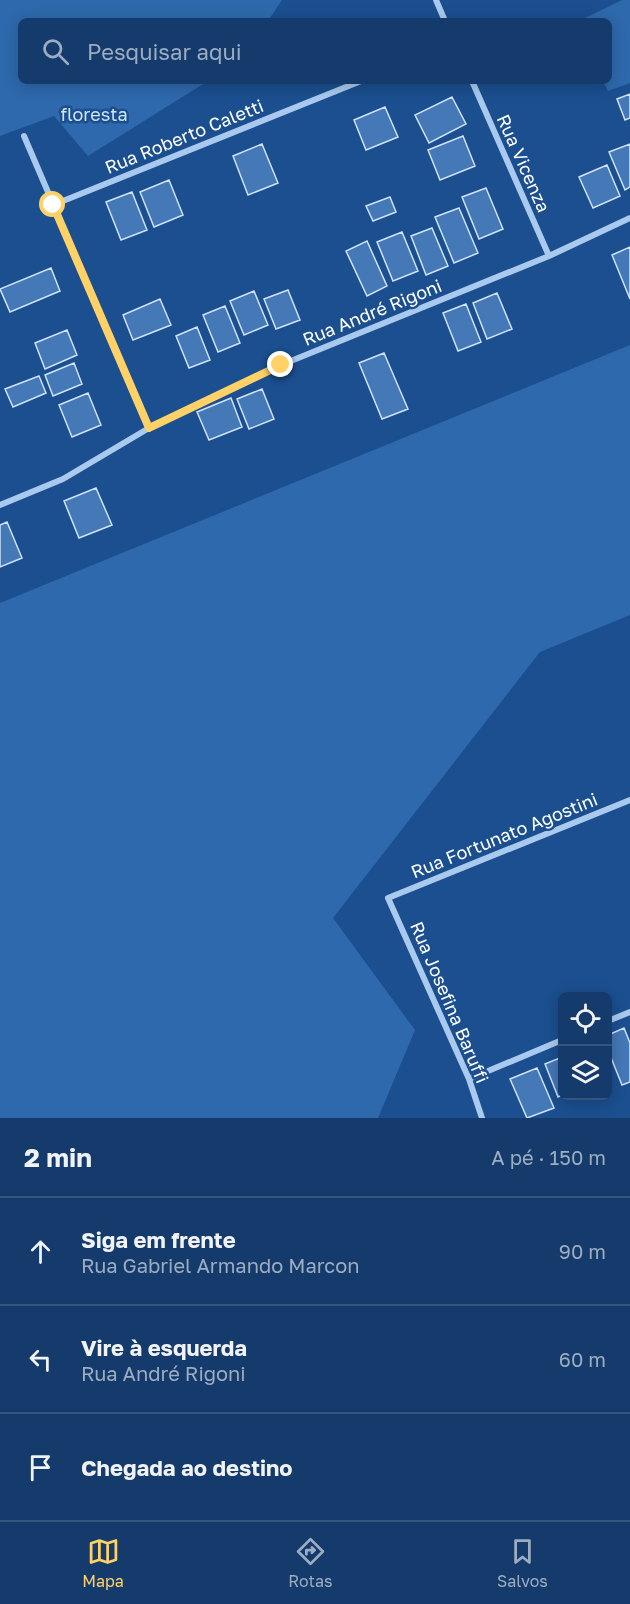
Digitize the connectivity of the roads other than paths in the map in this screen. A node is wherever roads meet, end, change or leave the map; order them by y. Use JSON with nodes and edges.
{"nodes":[{"id":1,"x":436,"y":0,"type":"edge"},
{"id":2,"x":444,"y":18,"type":"edge"},
{"id":3,"x":354,"y":84,"type":"edge"},
{"id":4,"x":473,"y":84,"type":"edge"},
{"id":5,"x":24,"y":136,"type":"dead end"},
{"id":6,"x":53,"y":205,"type":"junction"},
{"id":7,"x":630,"y":218,"type":"edge"},
{"id":8,"x":549,"y":256,"type":"junction"},
{"id":9,"x":149,"y":428,"type":"junction"},
{"id":10,"x":0,"y":505,"type":"edge"},
{"id":11,"x":630,"y":800,"type":"edge"},
{"id":12,"x":388,"y":898,"type":"joint"},
{"id":13,"x":630,"y":1012,"type":"edge"},
{"id":14,"x":612,"y":1019,"type":"edge"},
{"id":15,"x":558,"y":1042,"type":"edge"},
{"id":16,"x":469,"y":1078,"type":"junction"},
{"id":17,"x":482,"y":1118,"type":"edge"}],
"edges":[{"from":1,"to":2,"type":"street"},
{"from":3,"to":6,"type":"street","name":"Rua Roberto Caletti"},
{"from":4,"to":8,"type":"street","name":"Rua Vicenza"},
{"from":5,"to":6,"type":"street"},
{"from":6,"to":9,"type":"street"},
{"from":7,"to":8,"type":"street","name":"Rua André Rigoni"},
{"from":8,"to":9,"type":"street","name":"Rua André Rigoni"},
{"from":9,"to":10,"type":"street","name":"Rua André Rigoni"},
{"from":11,"to":12,"type":"street","name":"Rua Fortunato Agostini"},
{"from":12,"to":16,"type":"street","name":"Rua Josefina Baruffi"},
{"from":13,"to":14,"type":"street"},
{"from":15,"to":16,"type":"street"},
{"from":16,"to":17,"type":"street","name":"Rua Josefina Baruffi"}]}
